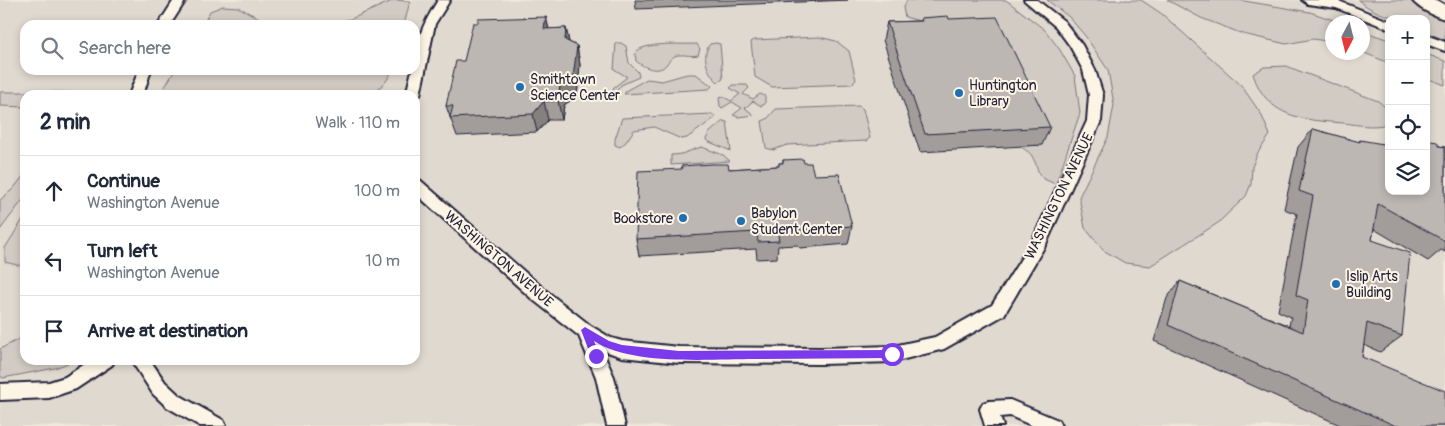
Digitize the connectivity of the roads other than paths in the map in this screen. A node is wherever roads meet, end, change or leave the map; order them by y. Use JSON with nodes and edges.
{"nodes":[{"id":1,"x":180,"y":0,"type":"edge"},
{"id":2,"x":444,"y":0,"type":"edge"},
{"id":3,"x":1030,"y":0,"type":"edge"},
{"id":4,"x":1308,"y":0,"type":"edge"},
{"id":5,"x":1422,"y":0,"type":"edge"},
{"id":6,"x":1437,"y":0,"type":"edge"},
{"id":7,"x":1330,"y":2,"type":"edge"},
{"id":8,"x":1445,"y":4,"type":"edge"},
{"id":9,"x":1445,"y":13,"type":"edge"},
{"id":10,"x":167,"y":20,"type":"edge"},
{"id":11,"x":1385,"y":23,"type":"edge"},
{"id":12,"x":1430,"y":41,"type":"edge"},
{"id":13,"x":1445,"y":47,"type":"edge"},
{"id":14,"x":420,"y":64,"type":"edge"},
{"id":15,"x":143,"y":75,"type":"edge"},
{"id":16,"x":418,"y":75,"type":"edge"},
{"id":17,"x":138,"y":90,"type":"edge"},
{"id":18,"x":414,"y":90,"type":"edge"},
{"id":19,"x":420,"y":188,"type":"edge"},
{"id":20,"x":585,"y":330,"type":"junction"},
{"id":21,"x":98,"y":365,"type":"edge"},
{"id":22,"x":143,"y":365,"type":"edge"},
{"id":23,"x":0,"y":392,"type":"edge"},
{"id":24,"x":991,"y":418,"type":"edge"},
{"id":25,"x":217,"y":426,"type":"edge"},
{"id":26,"x":616,"y":426,"type":"edge"},
{"id":27,"x":1052,"y":426,"type":"edge"}],
"edges":[{"from":1,"to":10,"type":"street"},
{"from":2,"to":14,"type":"street"},
{"from":3,"to":20,"type":"street","name":"WASHINGTON AVENUE"},
{"from":4,"to":7,"type":"street"},
{"from":5,"to":9,"type":"highway"},
{"from":6,"to":8,"type":"highway"},
{"from":7,"to":11,"type":"street"},
{"from":12,"to":13,"type":"street"},
{"from":15,"to":17,"type":"street"},
{"from":16,"to":18,"type":"street"},
{"from":19,"to":20,"type":"street","name":"WASHINGTON AVENUE"},
{"from":20,"to":26,"type":"street","name":"WASHINGTON AVENUE"},
{"from":21,"to":23,"type":"street"},
{"from":22,"to":25,"type":"street"},
{"from":24,"to":27,"type":"street"}]}
